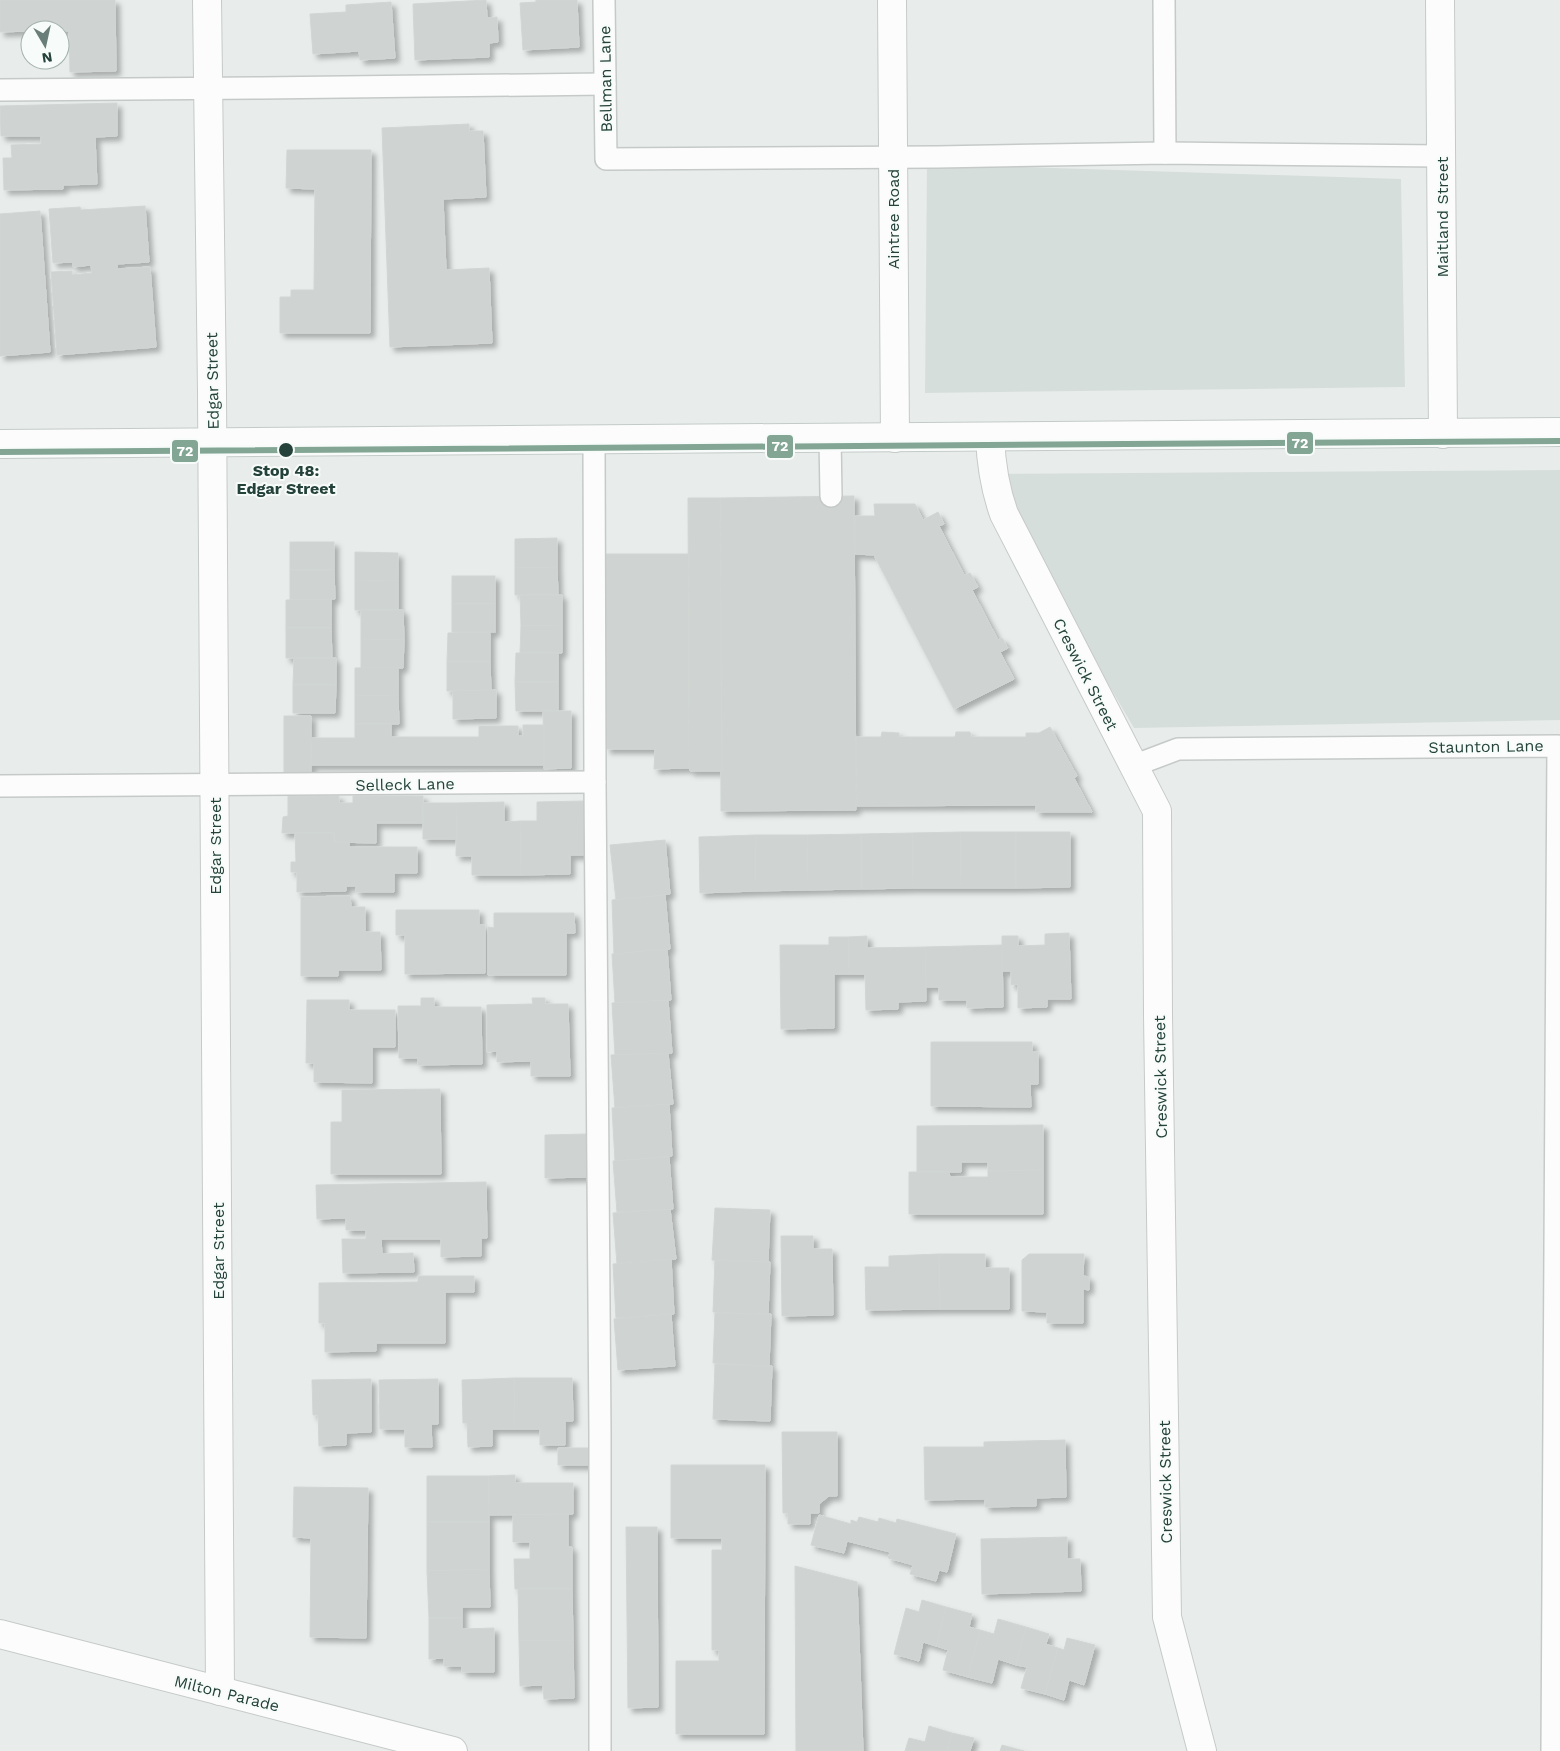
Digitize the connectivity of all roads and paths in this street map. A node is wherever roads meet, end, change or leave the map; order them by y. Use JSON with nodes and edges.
{"nodes":[{"id":1,"x":207,"y":0,"type":"edge"},
{"id":2,"x":604,"y":0,"type":"edge"},
{"id":3,"x":892,"y":0,"type":"edge"},
{"id":4,"x":1164,"y":0,"type":"edge"},
{"id":5,"x":1440,"y":0,"type":"edge"},
{"id":6,"x":605,"y":84,"type":"junction"},
{"id":7,"x":208,"y":89,"type":"junction"},
{"id":8,"x":0,"y":90,"type":"edge"},
{"id":9,"x":1165,"y":153,"type":"junction"},
{"id":10,"x":1441,"y":156,"type":"junction"},
{"id":11,"x":893,"y":157,"type":"junction"},
{"id":12,"x":1560,"y":432,"type":"edge"},
{"id":13,"x":1443,"y":434,"type":"junction"},
{"id":14,"x":830,"y":437,"type":"junction"},
{"id":15,"x":990,"y":437,"type":"junction"},
{"id":16,"x":895,"y":438,"type":"junction"},
{"id":17,"x":594,"y":440,"type":"junction"},
{"id":18,"x":213,"y":442,"type":"junction"},
{"id":19,"x":0,"y":444,"type":"edge"},
{"id":20,"x":831,"y":496,"type":"dead end"},
{"id":21,"x":1133,"y":766,"type":"junction"},
{"id":22,"x":595,"y":782,"type":"junction"},
{"id":23,"x":215,"y":784,"type":"junction"},
{"id":24,"x":0,"y":786,"type":"edge"},
{"id":25,"x":0,"y":1634,"type":"edge"},
{"id":26,"x":220,"y":1691,"type":"junction"},
{"id":27,"x":453,"y":1751,"type":"edge"},
{"id":28,"x":600,"y":1751,"type":"edge"},
{"id":29,"x":1202,"y":1751,"type":"edge"},
{"id":30,"x":1552,"y":1751,"type":"edge"}],
"edges":[{"from":1,"to":7,"type":"street","name":"Edgar Street"},
{"from":2,"to":6,"type":"lane","name":"Bellman Lane"},
{"from":3,"to":11,"type":"street","name":"Aintree Road"},
{"from":4,"to":9,"type":"lane"},
{"from":5,"to":10,"type":"street","name":"Maitland Street"},
{"from":6,"to":7,"type":"lane"},
{"from":6,"to":11,"type":"lane","name":"Bellman Lane"},
{"from":7,"to":8,"type":"lane"},
{"from":7,"to":18,"type":"street","name":"Edgar Street"},
{"from":9,"to":10,"type":"lane"},
{"from":9,"to":11,"type":"lane"},
{"from":10,"to":13,"type":"street","name":"Maitland Street"},
{"from":11,"to":16,"type":"street","name":"Aintree Road"},
{"from":12,"to":13,"type":"street"},
{"from":13,"to":15,"type":"street"},
{"from":14,"to":16,"type":"street"},
{"from":14,"to":17,"type":"street"},
{"from":14,"to":20,"type":"lane"},
{"from":15,"to":16,"type":"street"},
{"from":15,"to":21,"type":"street","name":"Creswick Street"},
{"from":17,"to":18,"type":"street"},
{"from":17,"to":22,"type":"lane"},
{"from":18,"to":19,"type":"street"},
{"from":18,"to":23,"type":"street","name":"Edgar Street"},
{"from":21,"to":29,"type":"street","name":"Creswick Street"},
{"from":21,"to":30,"type":"lane","name":"Staunton Lane"},
{"from":22,"to":23,"type":"lane","name":"Selleck Lane"},
{"from":22,"to":28,"type":"lane"},
{"from":23,"to":24,"type":"lane","name":"Selleck Lane"},
{"from":23,"to":26,"type":"street","name":"Edgar Street"},
{"from":25,"to":26,"type":"street","name":"Milton Parade"},
{"from":26,"to":27,"type":"street","name":"Milton Parade"}]}
